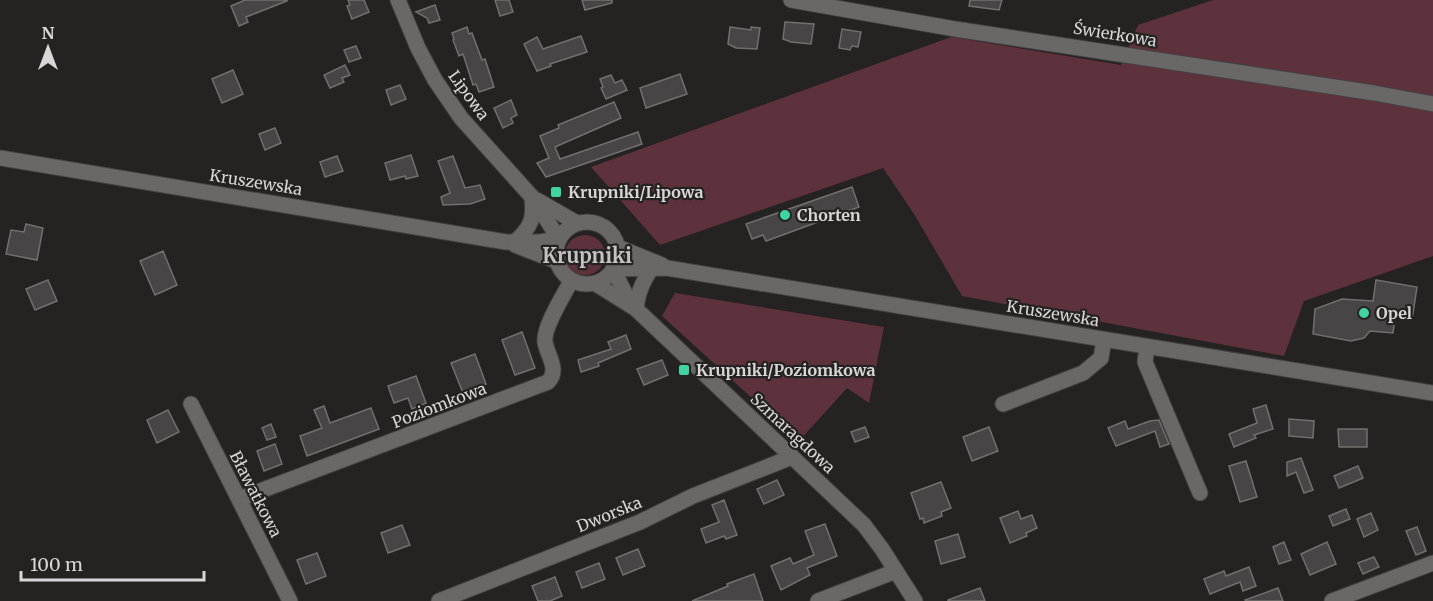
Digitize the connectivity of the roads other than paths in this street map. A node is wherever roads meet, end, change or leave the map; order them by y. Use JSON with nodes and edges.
{"nodes":[{"id":1,"x":398,"y":0,"type":"edge"},
{"id":2,"x":791,"y":0,"type":"edge"},
{"id":3,"x":1433,"y":104,"type":"edge"},
{"id":4,"x":0,"y":158,"type":"edge"},
{"id":5,"x":532,"y":196,"type":"junction"},
{"id":6,"x":577,"y":224,"type":"junction"},
{"id":7,"x":559,"y":239,"type":"junction"},
{"id":8,"x":511,"y":242,"type":"junction"},
{"id":9,"x":618,"y":247,"type":"junction"},
{"id":10,"x":556,"y":261,"type":"junction"},
{"id":11,"x":651,"y":268,"type":"junction"},
{"id":12,"x":667,"y":268,"type":"junction"},
{"id":13,"x":613,"y":269,"type":"junction"},
{"id":14,"x":571,"y":281,"type":"junction"},
{"id":15,"x":596,"y":284,"type":"junction"},
{"id":16,"x":634,"y":307,"type":"junction"},
{"id":17,"x":1104,"y":340,"type":"junction"},
{"id":18,"x":1147,"y":347,"type":"junction"},
{"id":19,"x":1433,"y":393,"type":"edge"},
{"id":20,"x":191,"y":404,"type":"dead end"},
{"id":21,"x":1003,"y":404,"type":"dead end"},
{"id":22,"x":792,"y":457,"type":"junction"},
{"id":23,"x":1200,"y":493,"type":"dead end"},
{"id":24,"x":239,"y":500,"type":"junction"},
{"id":25,"x":1433,"y":564,"type":"edge"},
{"id":26,"x":896,"y":571,"type":"junction"},
{"id":27,"x":290,"y":601,"type":"edge"},
{"id":28,"x":439,"y":601,"type":"edge"},
{"id":29,"x":818,"y":601,"type":"edge"},
{"id":30,"x":915,"y":601,"type":"edge"},
{"id":31,"x":1332,"y":601,"type":"edge"}],
"edges":[{"from":1,"to":5,"type":"street","name":"Lipowa"},
{"from":2,"to":3,"type":"street","name":"Świerkowa"},
{"from":4,"to":8,"type":"street","name":"Kruszewska"},
{"from":5,"to":6,"type":"street","name":"Lipowa"},
{"from":5,"to":7,"type":"street","name":"Lipowa"},
{"from":5,"to":8,"type":"street"},
{"from":6,"to":7,"type":"street"},
{"from":6,"to":9,"type":"street","name":"Kruszewska"},
{"from":7,"to":8,"type":"street","name":"Kruszewska"},
{"from":7,"to":10,"type":"street"},
{"from":8,"to":10,"type":"street","name":"Kruszewska"},
{"from":9,"to":12,"type":"street","name":"Kruszewska"},
{"from":9,"to":13,"type":"street"},
{"from":10,"to":14,"type":"street"},
{"from":11,"to":12,"type":"street","name":"Kruszewska"},
{"from":11,"to":13,"type":"street","name":"Kruszewska"},
{"from":11,"to":16,"type":"street"},
{"from":12,"to":17,"type":"street","name":"Kruszewska"},
{"from":13,"to":15,"type":"street"},
{"from":13,"to":16,"type":"street","name":"Szmaragdowa"},
{"from":14,"to":15,"type":"street"},
{"from":14,"to":24,"type":"street","name":"Poziomkowa"},
{"from":15,"to":16,"type":"street","name":"Szmaragdowa"},
{"from":16,"to":22,"type":"street","name":"Szmaragdowa"},
{"from":17,"to":18,"type":"street","name":"Kruszewska"},
{"from":17,"to":21,"type":"street"},
{"from":18,"to":19,"type":"street","name":"Kruszewska"},
{"from":18,"to":23,"type":"street"},
{"from":20,"to":24,"type":"street","name":"Bławatkowa"},
{"from":22,"to":26,"type":"street","name":"Szmaragdowa"},
{"from":22,"to":28,"type":"street","name":"Dworska"},
{"from":24,"to":27,"type":"street","name":"Bławatkowa"},
{"from":25,"to":31,"type":"street"},
{"from":26,"to":29,"type":"street"},
{"from":26,"to":30,"type":"street","name":"Szmaragdowa"}]}
